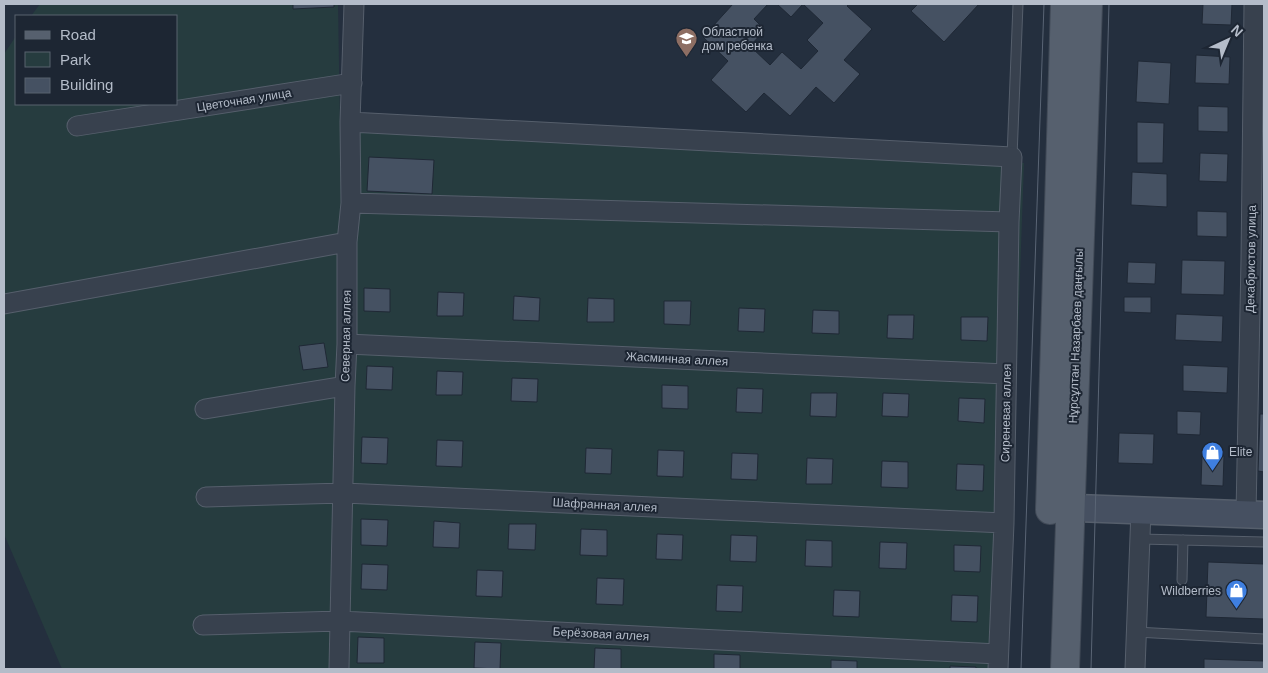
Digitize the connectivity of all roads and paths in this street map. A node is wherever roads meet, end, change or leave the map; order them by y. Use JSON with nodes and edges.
{"nodes":[{"id":1,"x":354,"y":4,"type":"edge"},
{"id":2,"x":1018,"y":4,"type":"edge"},
{"id":3,"x":1065,"y":4,"type":"edge"},
{"id":4,"x":1088,"y":4,"type":"edge"},
{"id":5,"x":1254,"y":4,"type":"edge"},
{"id":6,"x":352,"y":83,"type":"junction"},
{"id":7,"x":350,"y":122,"type":"junction"},
{"id":8,"x":77,"y":126,"type":"dead end"},
{"id":9,"x":1012,"y":158,"type":"junction"},
{"id":10,"x":351,"y":203,"type":"junction"},
{"id":11,"x":1009,"y":222,"type":"junction"},
{"id":12,"x":347,"y":242,"type":"junction"},
{"id":13,"x":4,"y":304,"type":"edge"},
{"id":14,"x":347,"y":344,"type":"junction"},
{"id":15,"x":1006,"y":374,"type":"junction"},
{"id":16,"x":345,"y":386,"type":"junction"},
{"id":17,"x":205,"y":409,"type":"dead end"},
{"id":18,"x":344,"y":493,"type":"junction"},
{"id":19,"x":206,"y":497,"type":"dead end"},
{"id":20,"x":1060,"y":507,"type":"junction"},
{"id":21,"x":1141,"y":510,"type":"junction"},
{"id":22,"x":1255,"y":515,"type":"edge"},
{"id":23,"x":1004,"y":523,"type":"junction"},
{"id":24,"x":1140,"y":539,"type":"junction"},
{"id":25,"x":1183,"y":540,"type":"junction"},
{"id":26,"x":1264,"y":542,"type":"edge"},
{"id":27,"x":1182,"y":580,"type":"dead end"},
{"id":28,"x":340,"y":621,"type":"junction"},
{"id":29,"x":203,"y":625,"type":"dead end"},
{"id":30,"x":1136,"y":632,"type":"junction"},
{"id":31,"x":1264,"y":639,"type":"edge"},
{"id":32,"x":998,"y":662,"type":"edge"},
{"id":33,"x":339,"y":669,"type":"edge"},
{"id":34,"x":1046,"y":669,"type":"edge"},
{"id":35,"x":1065,"y":669,"type":"edge"},
{"id":36,"x":1135,"y":669,"type":"edge"}],
"edges":[{"from":1,"to":6,"type":"street","name":"Северная аллея"},
{"from":2,"to":9,"type":"lane"},
{"from":3,"to":20,"type":"main road","name":"Нұрсұлтан Назарбаев даңғылы"},
{"from":4,"to":20,"type":"main road","name":"Нұрсұлтан Назарбаев даңғылы"},
{"from":5,"to":22,"type":"street","name":"Декабристов улица"},
{"from":6,"to":7,"type":"street","name":"Северная аллея"},
{"from":6,"to":8,"type":"street","name":"Цветочная улица"},
{"from":7,"to":9,"type":"street"},
{"from":7,"to":10,"type":"street","name":"Северная аллея"},
{"from":9,"to":11,"type":"street","name":"Сиреневая аллея"},
{"from":10,"to":11,"type":"street"},
{"from":10,"to":12,"type":"street","name":"Северная аллея"},
{"from":11,"to":15,"type":"street","name":"Сиреневая аллея"},
{"from":12,"to":13,"type":"street"},
{"from":12,"to":14,"type":"street","name":"Северная аллея"},
{"from":14,"to":15,"type":"street","name":"Жасминная аллея"},
{"from":14,"to":16,"type":"street","name":"Северная аллея"},
{"from":15,"to":23,"type":"street","name":"Сиреневая аллея"},
{"from":16,"to":17,"type":"street"},
{"from":16,"to":18,"type":"street","name":"Северная аллея"},
{"from":18,"to":19,"type":"street","name":"Шафранная аллея"},
{"from":18,"to":23,"type":"street","name":"Шафранная аллея"},
{"from":18,"to":28,"type":"street","name":"Северная аллея"},
{"from":20,"to":21,"type":"street"},
{"from":20,"to":34,"type":"main road","name":"Нұрсұлтан Назарбаев даңғылы"},
{"from":20,"to":35,"type":"main road","name":"Нұрсұлтан Назарбаев даңғылы"},
{"from":21,"to":22,"type":"street"},
{"from":21,"to":24,"type":"street"},
{"from":23,"to":32,"type":"street","name":"Сиреневая аллея"},
{"from":24,"to":25,"type":"lane"},
{"from":24,"to":30,"type":"street"},
{"from":25,"to":26,"type":"lane"},
{"from":25,"to":27,"type":"lane"},
{"from":28,"to":29,"type":"street","name":"Берёзовая аллея"},
{"from":28,"to":32,"type":"street","name":"Берёзовая аллея"},
{"from":28,"to":33,"type":"street","name":"Северная аллея"},
{"from":30,"to":31,"type":"lane"},
{"from":30,"to":36,"type":"street"}]}
